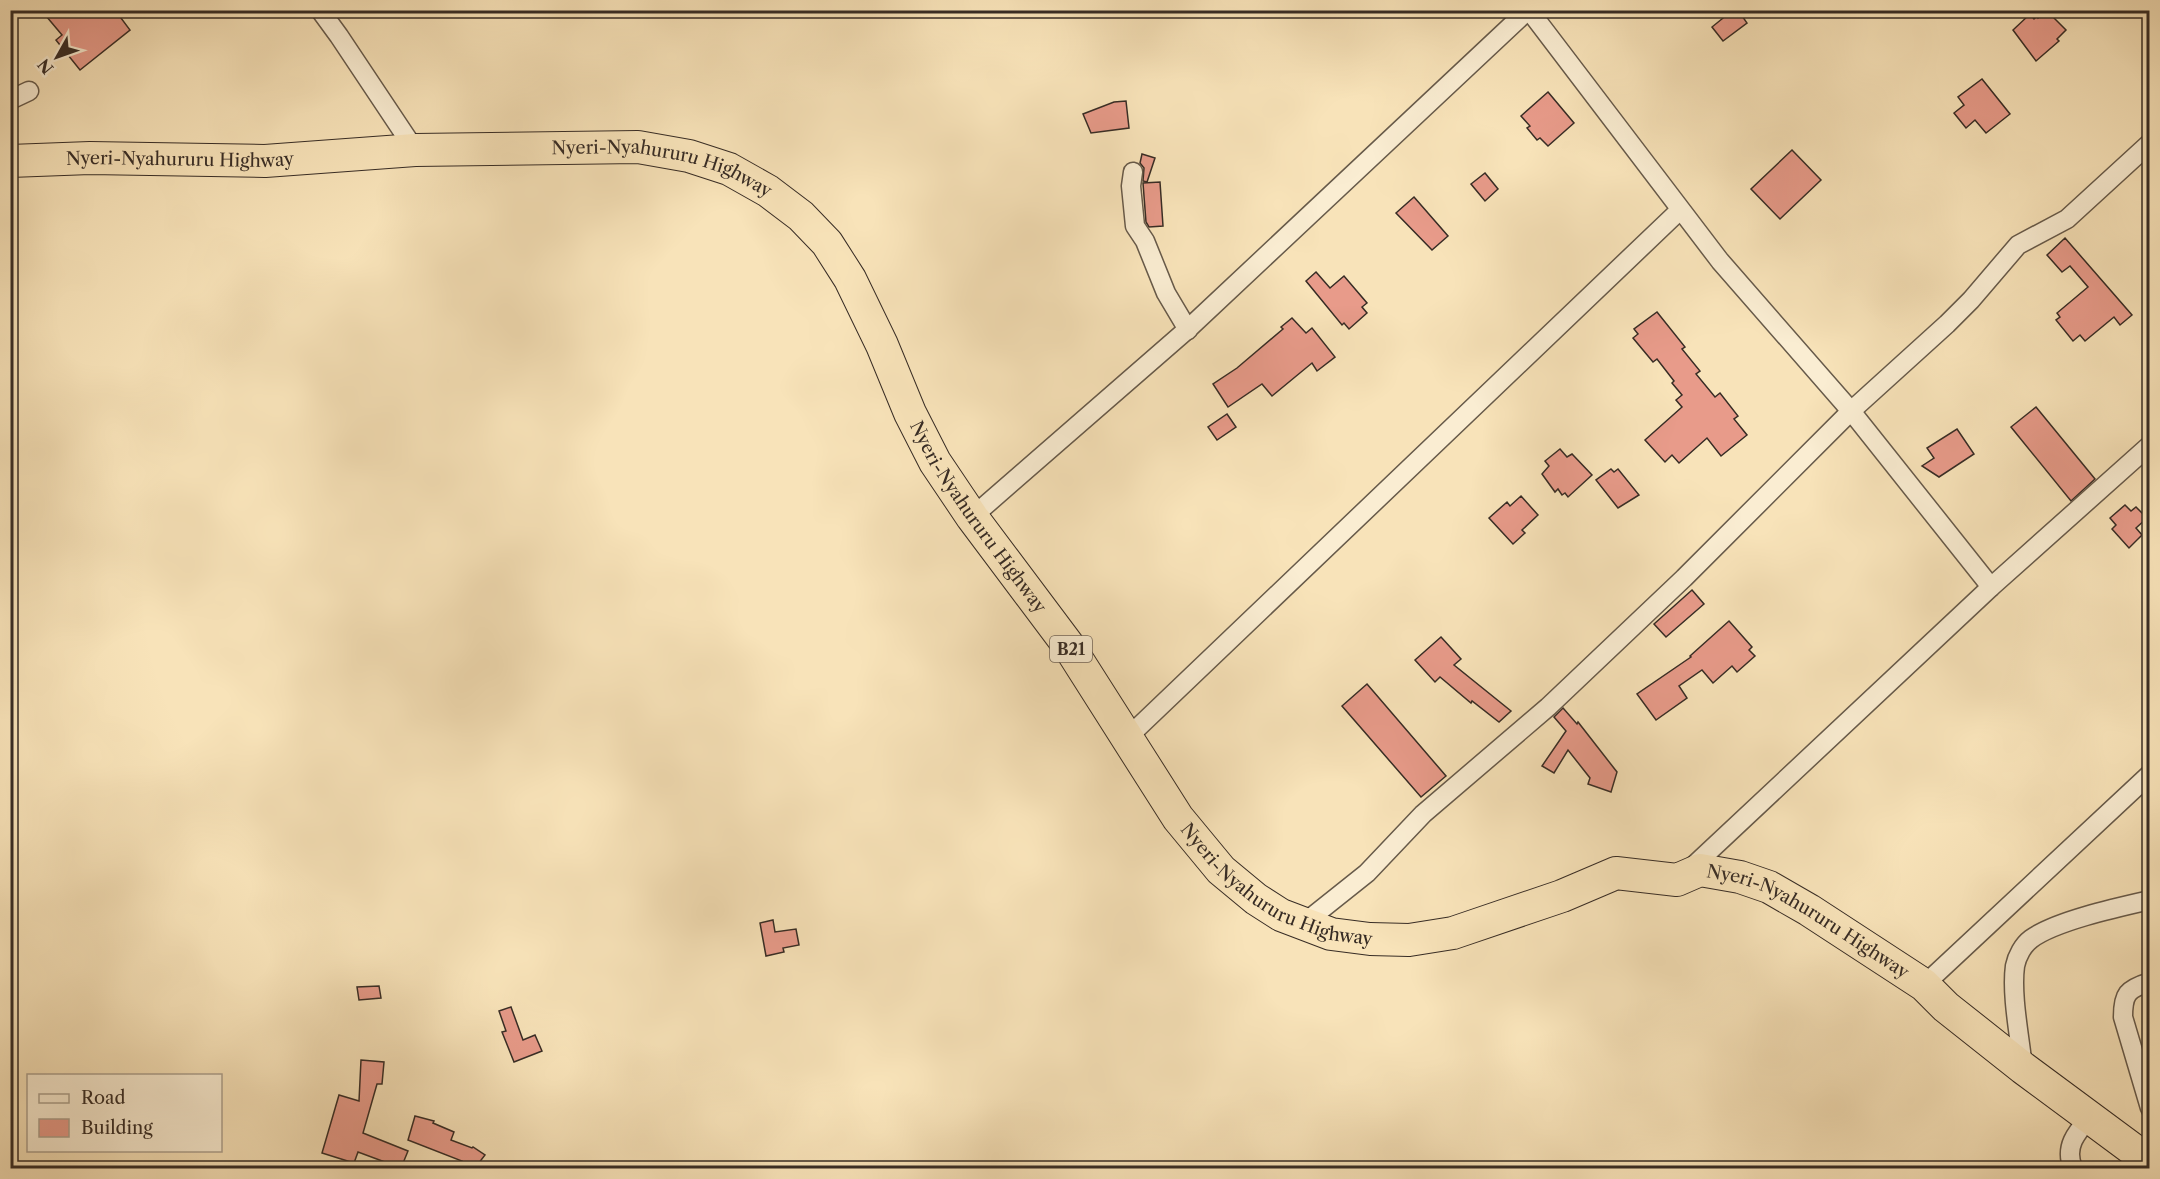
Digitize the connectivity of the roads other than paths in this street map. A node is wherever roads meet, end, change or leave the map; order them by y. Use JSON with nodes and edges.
{"nodes":[{"id":1,"x":320,"y":10,"type":"edge"},
{"id":2,"x":1529,"y":10,"type":"edge"},
{"id":3,"x":29,"y":91,"type":"dead end"},
{"id":4,"x":10,"y":100,"type":"edge"},
{"id":5,"x":2150,"y":143,"type":"edge"},
{"id":6,"x":415,"y":150,"type":"junction"},
{"id":7,"x":10,"y":161,"type":"edge"},
{"id":8,"x":1133,"y":172,"type":"dead end"},
{"id":9,"x":1680,"y":210,"type":"junction"},
{"id":10,"x":1188,"y":330,"type":"junction"},
{"id":11,"x":1851,"y":411,"type":"junction"},
{"id":12,"x":2150,"y":445,"type":"edge"},
{"id":13,"x":972,"y":517,"type":"junction"},
{"id":14,"x":1991,"y":588,"type":"junction"},
{"id":15,"x":1128,"y":737,"type":"junction"},
{"id":16,"x":2150,"y":774,"type":"edge"},
{"id":17,"x":1677,"y":880,"type":"junction"},
{"id":18,"x":2150,"y":900,"type":"edge"},
{"id":19,"x":1303,"y":924,"type":"junction"},
{"id":20,"x":2150,"y":982,"type":"edge"},
{"id":21,"x":1923,"y":985,"type":"junction"},
{"id":22,"x":2023,"y":1068,"type":"junction"},
{"id":23,"x":2150,"y":1108,"type":"edge"},
{"id":24,"x":2090,"y":1117,"type":"junction"},
{"id":25,"x":2150,"y":1162,"type":"edge"},
{"id":26,"x":2073,"y":1168,"type":"edge"}],
"edges":[{"from":1,"to":6,"type":"street"},
{"from":2,"to":9,"type":"street"},
{"from":2,"to":10,"type":"street"},
{"from":3,"to":4,"type":"street"},
{"from":5,"to":11,"type":"street"},
{"from":6,"to":7,"type":"highway","name":"Nyeri-Nyahururu Highway","number":"B21"},
{"from":6,"to":13,"type":"highway","name":"Nyeri-Nyahururu Highway","number":"B21"},
{"from":8,"to":10,"type":"street"},
{"from":9,"to":11,"type":"street"},
{"from":9,"to":15,"type":"street"},
{"from":10,"to":13,"type":"street"},
{"from":11,"to":14,"type":"street"},
{"from":11,"to":19,"type":"street"},
{"from":12,"to":14,"type":"street"},
{"from":13,"to":15,"type":"highway","name":"Nyeri-Nyahururu Highway","number":"B21"},
{"from":14,"to":17,"type":"street"},
{"from":15,"to":19,"type":"highway","name":"Nyeri-Nyahururu Highway","number":"B21"},
{"from":16,"to":21,"type":"street"},
{"from":17,"to":19,"type":"highway","name":"Nyeri-Nyahururu Highway","number":"B21"},
{"from":17,"to":21,"type":"highway","name":"Nyeri-Nyahururu Highway","number":"B21"},
{"from":18,"to":22,"type":"street"},
{"from":20,"to":23,"type":"street"},
{"from":21,"to":22,"type":"highway","name":"Nyeri-Nyahururu Highway","number":"B21"},
{"from":22,"to":24,"type":"highway","name":"Nyeri-Nyahururu Highway","number":"B21"},
{"from":24,"to":25,"type":"highway","name":"Nyeri-Nyahururu Highway","number":"B21"},
{"from":24,"to":26,"type":"street"}]}
